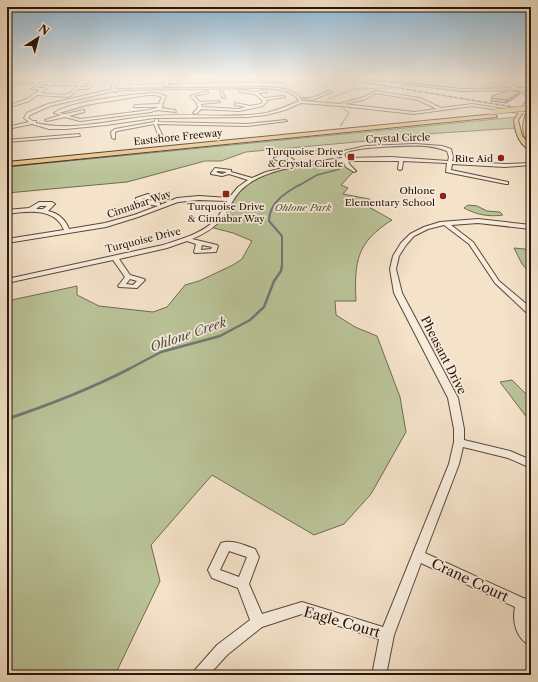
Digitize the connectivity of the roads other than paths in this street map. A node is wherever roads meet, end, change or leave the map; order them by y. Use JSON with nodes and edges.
{"nodes":[{"id":1,"x":43,"y":109,"type":"edge"},
{"id":2,"x":67,"y":109,"type":"edge"},
{"id":3,"x":158,"y":109,"type":"joint"},
{"id":4,"x":199,"y":109,"type":"edge"},
{"id":5,"x":207,"y":109,"type":"edge"},
{"id":6,"x":245,"y":109,"type":"edge"},
{"id":7,"x":280,"y":109,"type":"edge"},
{"id":8,"x":370,"y":109,"type":"edge"},
{"id":9,"x":440,"y":109,"type":"edge"},
{"id":10,"x":499,"y":109,"type":"edge"},
{"id":11,"x":524,"y":109,"type":"edge"},
{"id":12,"x":175,"y":110,"type":"dead end"},
{"id":13,"x":531,"y":110,"type":"edge"},
{"id":14,"x":83,"y":111,"type":"dead end"},
{"id":15,"x":118,"y":111,"type":"dead end"},
{"id":16,"x":151,"y":111,"type":"junction"},
{"id":17,"x":145,"y":112,"type":"junction"},
{"id":18,"x":521,"y":112,"type":"junction"},
{"id":19,"x":196,"y":113,"type":"dead end"},
{"id":20,"x":122,"y":114,"type":"junction"},
{"id":21,"x":493,"y":115,"type":"junction"},
{"id":22,"x":62,"y":116,"type":"junction"},
{"id":23,"x":150,"y":117,"type":"junction"},
{"id":24,"x":155,"y":117,"type":"junction"},
{"id":25,"x":509,"y":117,"type":"dead end"},
{"id":26,"x":502,"y":118,"type":"dead end"},
{"id":27,"x":47,"y":120,"type":"dead end"},
{"id":28,"x":285,"y":121,"type":"dead end"},
{"id":29,"x":32,"y":122,"type":"junction"},
{"id":30,"x":156,"y":123,"type":"junction"},
{"id":31,"x":210,"y":124,"type":"junction"},
{"id":32,"x":7,"y":127,"type":"edge"},
{"id":33,"x":205,"y":128,"type":"dead end"},
{"id":34,"x":19,"y":135,"type":"junction"},
{"id":35,"x":79,"y":135,"type":"dead end"},
{"id":36,"x":161,"y":137,"type":"dead end"},
{"id":37,"x":114,"y":138,"type":"dead end"},
{"id":38,"x":7,"y":141,"type":"edge"},
{"id":39,"x":531,"y":142,"type":"edge"},
{"id":40,"x":391,"y":146,"type":"junction"},
{"id":41,"x":531,"y":148,"type":"edge"},
{"id":42,"x":314,"y":152,"type":"dead end"},
{"id":43,"x":343,"y":152,"type":"junction"},
{"id":44,"x":399,"y":155,"type":"junction"},
{"id":45,"x":345,"y":160,"type":"junction"},
{"id":46,"x":289,"y":162,"type":"dead end"},
{"id":47,"x":450,"y":162,"type":"junction"},
{"id":48,"x":7,"y":164,"type":"edge"},
{"id":49,"x":531,"y":164,"type":"edge"},
{"id":50,"x":296,"y":166,"type":"junction"},
{"id":51,"x":7,"y":167,"type":"edge"},
{"id":52,"x":531,"y":168,"type":"edge"},
{"id":53,"x":400,"y":169,"type":"dead end"},
{"id":54,"x":354,"y":172,"type":"dead end"},
{"id":55,"x":229,"y":173,"type":"dead end"},
{"id":56,"x":252,"y":179,"type":"junction"},
{"id":57,"x":506,"y":183,"type":"dead end"},
{"id":58,"x":231,"y":200,"type":"junction"},
{"id":59,"x":154,"y":202,"type":"dead end"},
{"id":60,"x":161,"y":205,"type":"junction"},
{"id":61,"x":30,"y":210,"type":"junction"},
{"id":62,"x":44,"y":211,"type":"junction"},
{"id":63,"x":7,"y":212,"type":"edge"},
{"id":64,"x":445,"y":223,"type":"junction"},
{"id":65,"x":531,"y":228,"type":"edge"},
{"id":66,"x":67,"y":232,"type":"junction"},
{"id":67,"x":187,"y":239,"type":"junction"},
{"id":68,"x":7,"y":241,"type":"edge"},
{"id":69,"x":199,"y":245,"type":"dead end"},
{"id":70,"x":115,"y":258,"type":"junction"},
{"id":71,"x":128,"y":277,"type":"dead end"},
{"id":72,"x":7,"y":281,"type":"edge"},
{"id":73,"x":531,"y":312,"type":"edge"},
{"id":74,"x":459,"y":442,"type":"junction"},
{"id":75,"x":531,"y":464,"type":"edge"},
{"id":76,"x":418,"y":556,"type":"junction"},
{"id":77,"x":242,"y":584,"type":"dead end"},
{"id":78,"x":526,"y":605,"type":"edge"},
{"id":79,"x":258,"y":622,"type":"junction"},
{"id":80,"x":387,"y":635,"type":"junction"},
{"id":81,"x":531,"y":639,"type":"edge"},
{"id":82,"x":200,"y":675,"type":"edge"},
{"id":83,"x":379,"y":675,"type":"edge"}],
"edges":[{"from":1,"to":29,"type":"street"},
{"from":2,"to":22,"type":"street"},
{"from":3,"to":12,"type":"street"},
{"from":3,"to":16,"type":"street"},
{"from":4,"to":19,"type":"street"},
{"from":5,"to":6,"type":"street"},
{"from":7,"to":24,"type":"street"},
{"from":8,"to":9,"type":"street"},
{"from":10,"to":18,"type":"street"},
{"from":11,"to":18,"type":"main road"},
{"from":13,"to":18,"type":"street"},
{"from":13,"to":21,"type":"highway"},
{"from":13,"to":25,"type":"highway"},
{"from":13,"to":39,"type":"main road"},
{"from":14,"to":22,"type":"street"},
{"from":15,"to":20,"type":"street"},
{"from":16,"to":17,"type":"street"},
{"from":16,"to":24,"type":"street"},
{"from":17,"to":20,"type":"street"},
{"from":17,"to":23,"type":"street"},
{"from":18,"to":41,"type":"main road"},
{"from":20,"to":22,"type":"street"},
{"from":21,"to":26,"type":"highway"},
{"from":21,"to":48,"type":"highway","name":"Eastshore Freeway"},
{"from":21,"to":51,"type":"highway","name":"Eastshore Freeway"},
{"from":22,"to":27,"type":"street"},
{"from":23,"to":24,"type":"street"},
{"from":23,"to":29,"type":"street"},
{"from":23,"to":30,"type":"street"},
{"from":24,"to":30,"type":"street"},
{"from":28,"to":31,"type":"street"},
{"from":29,"to":32,"type":"street"},
{"from":30,"to":31,"type":"street"},
{"from":30,"to":36,"type":"street"},
{"from":30,"to":37,"type":"street"},
{"from":31,"to":33,"type":"street"},
{"from":32,"to":34,"type":"street"},
{"from":34,"to":35,"type":"street"},
{"from":34,"to":38,"type":"street"},
{"from":40,"to":43,"type":"street","name":"Crystal Circle"},
{"from":40,"to":44,"type":"street"},
{"from":40,"to":47,"type":"street","name":"Crystal Circle"},
{"from":42,"to":43,"type":"street","name":"Crystal Circle"},
{"from":43,"to":45,"type":"street"},
{"from":44,"to":45,"type":"street","name":"Turquoise Drive"},
{"from":44,"to":47,"type":"street","name":"Turquoise Drive"},
{"from":44,"to":53,"type":"street"},
{"from":45,"to":50,"type":"street","name":"Turquoise Drive"},
{"from":45,"to":54,"type":"street"},
{"from":46,"to":50,"type":"street"},
{"from":47,"to":49,"type":"street","name":"Turquoise Drive"},
{"from":47,"to":52,"type":"street","name":"Turquoise Drive"},
{"from":47,"to":57,"type":"street"},
{"from":50,"to":56,"type":"street","name":"Turquoise Drive"},
{"from":55,"to":56,"type":"street"},
{"from":56,"to":58,"type":"street","name":"Turquoise Drive"},
{"from":58,"to":60,"type":"street","name":"Cinnabar Way"},
{"from":58,"to":67,"type":"street","name":"Turquoise Drive"},
{"from":59,"to":60,"type":"street"},
{"from":60,"to":66,"type":"street","name":"Cinnabar Way"},
{"from":61,"to":62,"type":"street"},
{"from":61,"to":62,"type":"street"},
{"from":61,"to":63,"type":"street"},
{"from":62,"to":66,"type":"street"},
{"from":64,"to":65,"type":"street","name":"Pheasant Drive"},
{"from":64,"to":73,"type":"street"},
{"from":64,"to":74,"type":"street","name":"Pheasant Drive"},
{"from":66,"to":68,"type":"street","name":"Cinnabar Way"},
{"from":67,"to":69,"type":"street"},
{"from":67,"to":70,"type":"street","name":"Turquoise Drive"},
{"from":70,"to":71,"type":"street"},
{"from":70,"to":72,"type":"street","name":"Turquoise Drive"},
{"from":74,"to":75,"type":"street"},
{"from":74,"to":76,"type":"street","name":"Pheasant Drive"},
{"from":76,"to":78,"type":"street","name":"Crane Court"},
{"from":76,"to":80,"type":"street","name":"Pheasant Drive"},
{"from":77,"to":79,"type":"street"},
{"from":78,"to":81,"type":"street","name":"Crane Court"},
{"from":79,"to":80,"type":"street","name":"Eagle Court"},
{"from":79,"to":82,"type":"street","name":"Eagle Court"},
{"from":80,"to":83,"type":"street","name":"Pheasant Drive"}]}
